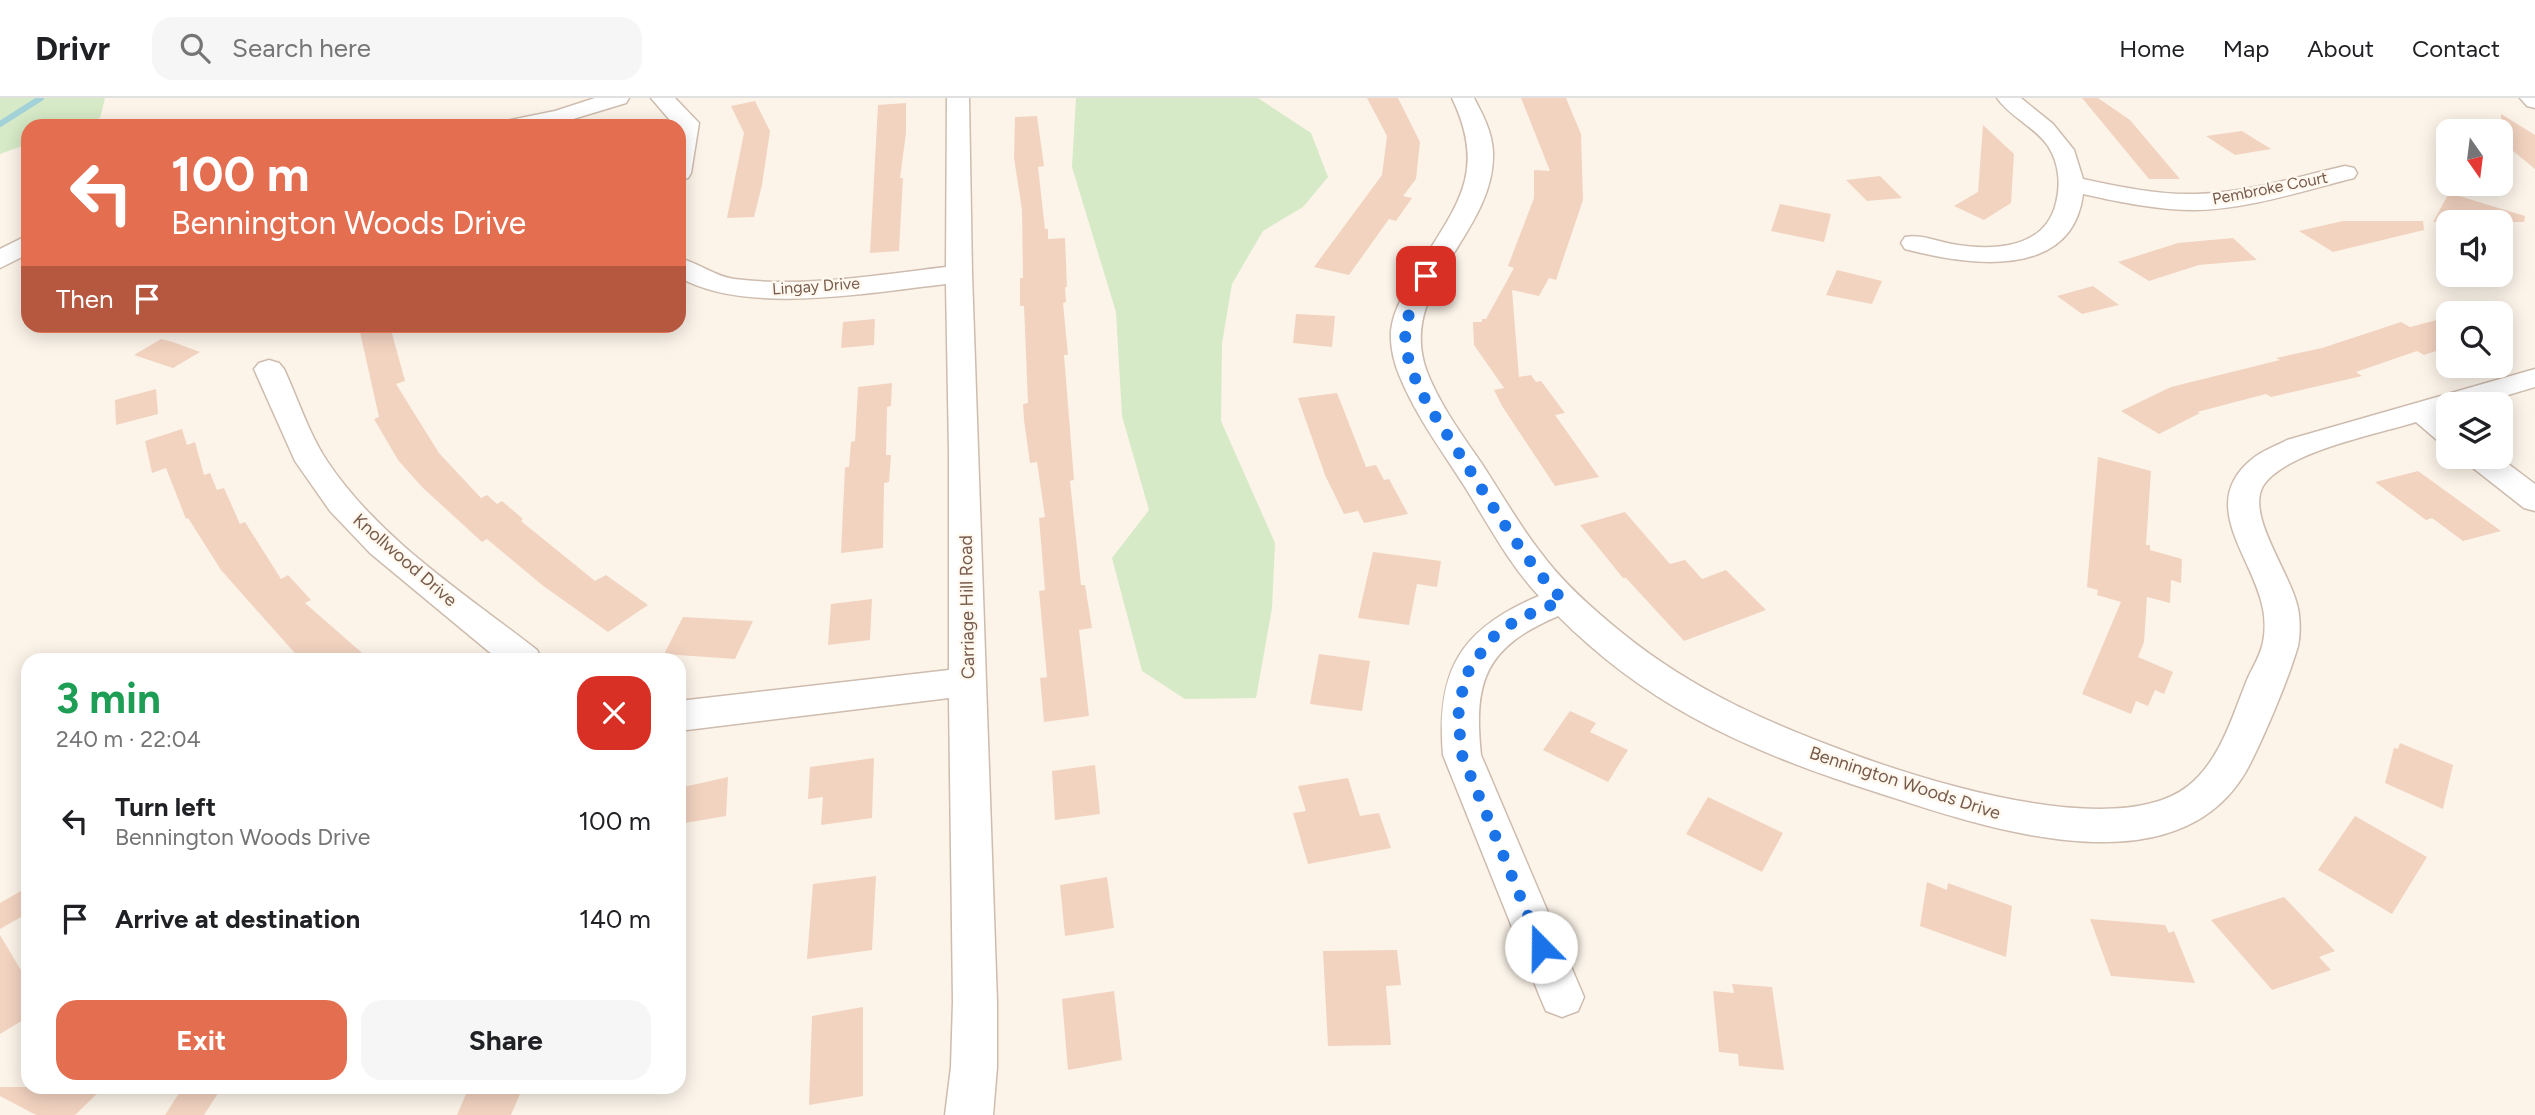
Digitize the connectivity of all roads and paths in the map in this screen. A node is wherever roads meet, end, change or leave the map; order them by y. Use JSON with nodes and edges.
{"nodes":[{"id":1,"x":618,"y":98,"type":"edge"},
{"id":2,"x":662,"y":98,"type":"edge"},
{"id":3,"x":958,"y":98,"type":"edge"},
{"id":4,"x":1463,"y":98,"type":"edge"},
{"id":5,"x":2008,"y":98,"type":"edge"},
{"id":6,"x":550,"y":119,"type":"edge"},
{"id":7,"x":683,"y":119,"type":"edge"},
{"id":8,"x":2345,"y":173,"type":"dead end"},
{"id":9,"x":2072,"y":184,"type":"junction"},
{"id":10,"x":1914,"y":243,"type":"dead end"},
{"id":11,"x":21,"y":247,"type":"edge"},
{"id":12,"x":0,"y":260,"type":"edge"},
{"id":13,"x":686,"y":271,"type":"edge"},
{"id":14,"x":958,"y":274,"type":"junction"},
{"id":15,"x":269,"y":369,"type":"dead end"},
{"id":16,"x":2535,"y":378,"type":"edge"},
{"id":17,"x":2421,"y":411,"type":"junction"},
{"id":18,"x":2436,"y":423,"type":"edge"},
{"id":19,"x":2495,"y":469,"type":"edge"},
{"id":20,"x":2535,"y":500,"type":"edge"},
{"id":21,"x":1563,"y":600,"type":"junction"},
{"id":22,"x":515,"y":653,"type":"edge"},
{"id":23,"x":967,"y":682,"type":"junction"},
{"id":24,"x":686,"y":715,"type":"edge"},
{"id":25,"x":1562,"y":997,"type":"dead end"},
{"id":26,"x":969,"y":1115,"type":"edge"}],
"edges":[{"from":1,"to":6,"type":"street"},
{"from":2,"to":7,"type":"street"},
{"from":3,"to":14,"type":"street","name":"Carriage Hill Road"},
{"from":4,"to":21,"type":"street","name":"Bennington Woods Drive"},
{"from":5,"to":9,"type":"street"},
{"from":8,"to":9,"type":"street","name":"Pembroke Court"},
{"from":9,"to":10,"type":"street"},
{"from":11,"to":12,"type":"street"},
{"from":13,"to":14,"type":"street","name":"Lingay Drive"},
{"from":14,"to":23,"type":"street","name":"Carriage Hill Road"},
{"from":15,"to":22,"type":"street","name":"Knollwood Drive"},
{"from":16,"to":17,"type":"street","name":"Bennington Woods Drive"},
{"from":17,"to":18,"type":"street"},
{"from":17,"to":21,"type":"street","name":"Bennington Woods Drive"},
{"from":19,"to":20,"type":"street"},
{"from":21,"to":25,"type":"street"},
{"from":23,"to":24,"type":"street"},
{"from":23,"to":26,"type":"street","name":"Carriage Hill Road"}]}
